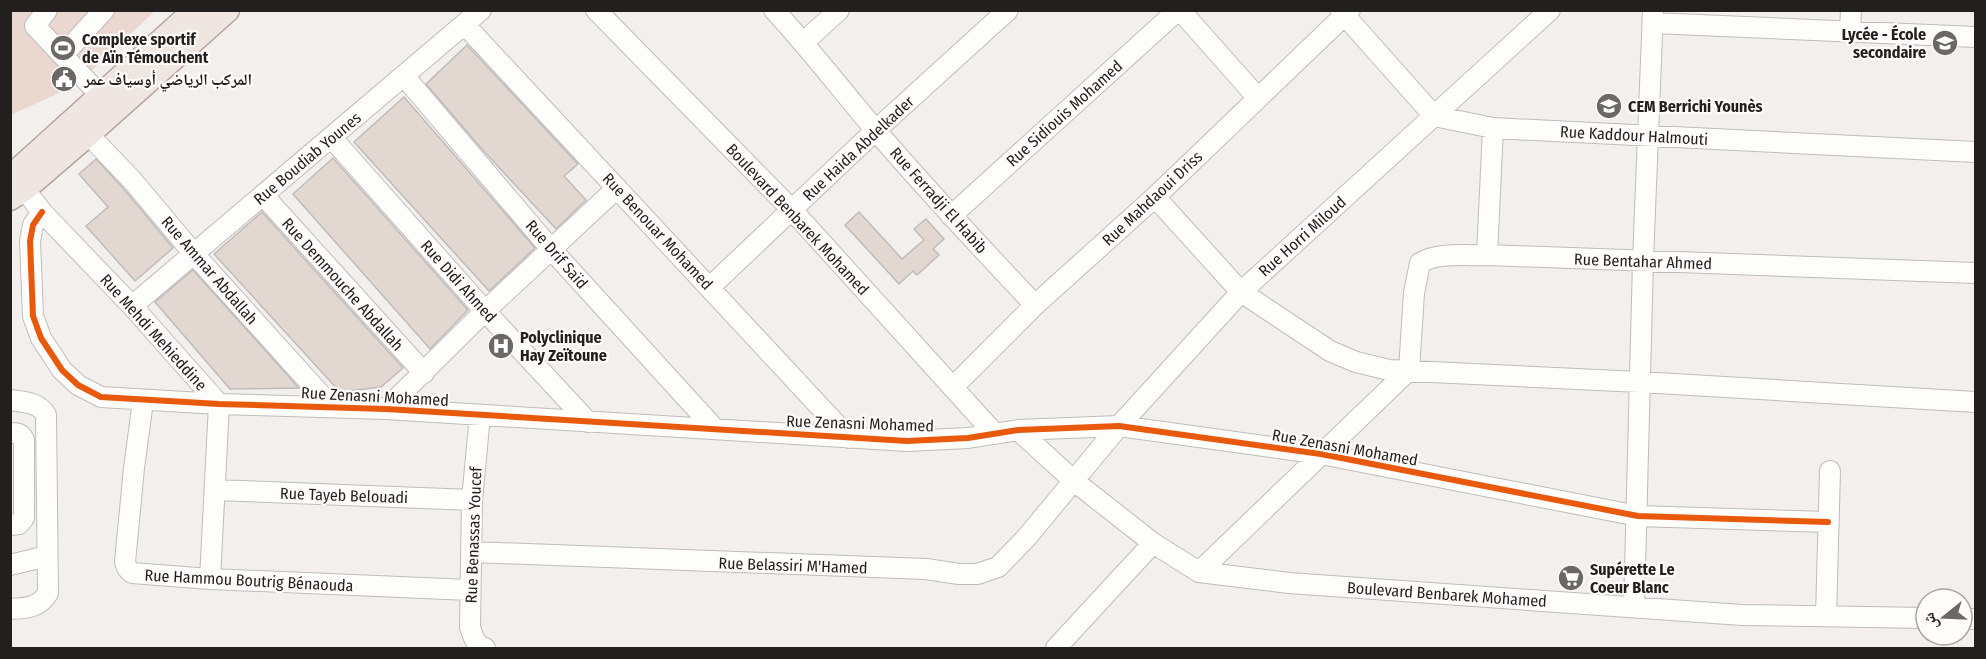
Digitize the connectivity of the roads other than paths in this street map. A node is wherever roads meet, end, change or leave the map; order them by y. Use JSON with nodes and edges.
{"nodes":[{"id":1,"x":47,"y":10,"type":"edge"},
{"id":2,"x":104,"y":10,"type":"edge"},
{"id":3,"x":195,"y":10,"type":"edge"},
{"id":4,"x":226,"y":10,"type":"edge"},
{"id":5,"x":481,"y":10,"type":"edge"},
{"id":6,"x":596,"y":10,"type":"edge"},
{"id":7,"x":774,"y":10,"type":"edge"},
{"id":8,"x":839,"y":10,"type":"edge"},
{"id":9,"x":1008,"y":10,"type":"edge"},
{"id":10,"x":1179,"y":10,"type":"edge"},
{"id":11,"x":1550,"y":10,"type":"edge"},
{"id":12,"x":1851,"y":10,"type":"edge"},
{"id":13,"x":1345,"y":12,"type":"edge"},
{"id":14,"x":1653,"y":17,"type":"edge"},
{"id":15,"x":465,"y":25,"type":"junction"},
{"id":16,"x":1850,"y":31,"type":"junction"},
{"id":17,"x":1976,"y":37,"type":"edge"},
{"id":18,"x":804,"y":42,"type":"junction"},
{"id":19,"x":64,"y":54,"type":"junction"},
{"id":20,"x":404,"y":76,"type":"junction"},
{"id":21,"x":102,"y":96,"type":"junction"},
{"id":22,"x":1257,"y":98,"type":"junction"},
{"id":23,"x":1434,"y":116,"type":"junction"},
{"id":24,"x":1493,"y":128,"type":"junction"},
{"id":25,"x":876,"y":130,"type":"junction"},
{"id":26,"x":88,"y":134,"type":"junction"},
{"id":27,"x":331,"y":137,"type":"junction"},
{"id":28,"x":1648,"y":137,"type":"junction"},
{"id":29,"x":1976,"y":152,"type":"edge"},
{"id":30,"x":15,"y":188,"type":"edge"},
{"id":31,"x":617,"y":188,"type":"junction"},
{"id":32,"x":263,"y":195,"type":"junction"},
{"id":33,"x":1155,"y":197,"type":"junction"},
{"id":34,"x":792,"y":210,"type":"junction"},
{"id":35,"x":42,"y":212,"type":"junction"},
{"id":36,"x":951,"y":216,"type":"junction"},
{"id":37,"x":551,"y":249,"type":"junction"},
{"id":38,"x":194,"y":254,"type":"junction"},
{"id":39,"x":1487,"y":255,"type":"junction"},
{"id":40,"x":1643,"y":261,"type":"junction"},
{"id":41,"x":1976,"y":273,"type":"edge"},
{"id":42,"x":710,"y":287,"type":"junction"},
{"id":43,"x":1241,"y":292,"type":"junction"},
{"id":44,"x":1035,"y":305,"type":"junction"},
{"id":45,"x":132,"y":306,"type":"junction"},
{"id":46,"x":485,"y":311,"type":"junction"},
{"id":47,"x":1409,"y":370,"type":"junction"},
{"id":48,"x":424,"y":373,"type":"junction"},
{"id":49,"x":1640,"y":382,"type":"junction"},
{"id":50,"x":954,"y":386,"type":"junction"},
{"id":51,"x":10,"y":400,"type":"edge"},
{"id":52,"x":143,"y":401,"type":"junction"},
{"id":53,"x":1976,"y":402,"type":"edge"},
{"id":54,"x":219,"y":404,"type":"junction"},
{"id":55,"x":331,"y":406,"type":"junction"},
{"id":56,"x":386,"y":409,"type":"junction"},
{"id":57,"x":480,"y":415,"type":"junction"},
{"id":58,"x":588,"y":422,"type":"junction"},
{"id":59,"x":1119,"y":426,"type":"junction"},
{"id":60,"x":714,"y":428,"type":"junction"},
{"id":61,"x":1018,"y":430,"type":"junction"},
{"id":62,"x":10,"y":433,"type":"edge"},
{"id":63,"x":995,"y":434,"type":"junction"},
{"id":64,"x":849,"y":438,"type":"junction"},
{"id":65,"x":1321,"y":454,"type":"junction"},
{"id":66,"x":1830,"y":471,"type":"dead end"},
{"id":67,"x":1074,"y":482,"type":"junction"},
{"id":68,"x":215,"y":490,"type":"junction"},
{"id":69,"x":472,"y":500,"type":"junction"},
{"id":70,"x":1638,"y":516,"type":"junction"},
{"id":71,"x":1828,"y":522,"type":"junction"},
{"id":72,"x":10,"y":525,"type":"edge"},
{"id":73,"x":1153,"y":543,"type":"junction"},
{"id":74,"x":472,"y":552,"type":"junction"},
{"id":75,"x":46,"y":556,"type":"junction"},
{"id":76,"x":10,"y":565,"type":"edge"},
{"id":77,"x":1199,"y":572,"type":"junction"},
{"id":78,"x":210,"y":579,"type":"junction"},
{"id":79,"x":470,"y":590,"type":"junction"},
{"id":80,"x":1634,"y":607,"type":"junction"},
{"id":81,"x":10,"y":609,"type":"edge"},
{"id":82,"x":1826,"y":616,"type":"junction"},
{"id":83,"x":1914,"y":618,"type":"edge"},
{"id":84,"x":485,"y":648,"type":"edge"},
{"id":85,"x":1056,"y":648,"type":"edge"}],
"edges":[{"from":1,"to":19,"type":"street"},
{"from":2,"to":19,"type":"street"},
{"from":3,"to":21,"type":"main road"},
{"from":4,"to":26,"type":"main road"},
{"from":5,"to":15,"type":"street","name":"Rue Boudiab Younes"},
{"from":6,"to":34,"type":"street","name":"Boulevard Benbarek Mohamed"},
{"from":7,"to":18,"type":"street","name":"Rue Ferradji El Habib"},
{"from":8,"to":18,"type":"street"},
{"from":9,"to":25,"type":"street","name":"Rue Haida Abdelkader"},
{"from":10,"to":22,"type":"street"},
{"from":10,"to":36,"type":"street","name":"Rue Sidiouis Mohamed"},
{"from":11,"to":23,"type":"street","name":"Rue Horri Miloud"},
{"from":12,"to":16,"type":"street"},
{"from":13,"to":22,"type":"street","name":"Rue Mahdaoui Driss"},
{"from":13,"to":23,"type":"street"},
{"from":14,"to":16,"type":"street"},
{"from":14,"to":28,"type":"street"},
{"from":15,"to":20,"type":"street","name":"Rue Boudiab Younes"},
{"from":15,"to":31,"type":"street","name":"Rue Benouar Mohamed"},
{"from":16,"to":17,"type":"street"},
{"from":18,"to":25,"type":"street","name":"Rue Ferradji El Habib"},
{"from":19,"to":21,"type":"street"},
{"from":20,"to":27,"type":"street","name":"Rue Boudiab Younes"},
{"from":20,"to":37,"type":"street","name":"Rue Drif Saïd"},
{"from":21,"to":30,"type":"main road"},
{"from":22,"to":33,"type":"street","name":"Rue Mahdaoui Driss"},
{"from":23,"to":24,"type":"street","name":"Rue Kaddour Halmouti"},
{"from":23,"to":43,"type":"street","name":"Rue Horri Miloud"},
{"from":24,"to":28,"type":"street","name":"Rue Kaddour Halmouti"},
{"from":24,"to":39,"type":"street"},
{"from":25,"to":34,"type":"street","name":"Rue Haida Abdelkader"},
{"from":25,"to":36,"type":"street","name":"Rue Ferradji El Habib"},
{"from":26,"to":30,"type":"main road"},
{"from":26,"to":38,"type":"street","name":"Rue Ammar Abdallah"},
{"from":27,"to":32,"type":"street","name":"Rue Boudiab Younes"},
{"from":27,"to":46,"type":"street","name":"Rue Didi Ahmed"},
{"from":28,"to":29,"type":"street","name":"Rue Kaddour Halmouti"},
{"from":28,"to":40,"type":"street"},
{"from":30,"to":35,"type":"street","name":"Rue Mehdi Mehieddine"},
{"from":31,"to":37,"type":"street"},
{"from":31,"to":42,"type":"street","name":"Rue Benouar Mohamed"},
{"from":32,"to":38,"type":"street","name":"Rue Boudiab Younes"},
{"from":32,"to":48,"type":"street","name":"Rue Demmouche Abdallah"},
{"from":33,"to":43,"type":"street"},
{"from":33,"to":44,"type":"street","name":"Rue Mahdaoui Driss"},
{"from":34,"to":42,"type":"street","name":"Rue Haida Abdelkader"},
{"from":34,"to":50,"type":"street","name":"Boulevard Benbarek Mohamed"},
{"from":35,"to":45,"type":"street","name":"Rue Mehdi Mehieddine"},
{"from":35,"to":52,"type":"street","name":"Rue Zenasni Mohamed"},
{"from":36,"to":44,"type":"street","name":"Rue Ferradji El Habib"},
{"from":37,"to":46,"type":"street"},
{"from":37,"to":60,"type":"street","name":"Rue Drif Saïd"},
{"from":38,"to":45,"type":"street","name":"Rue Boudiab Younes"},
{"from":38,"to":55,"type":"street","name":"Rue Ammar Abdallah"},
{"from":39,"to":40,"type":"street","name":"Rue Bentahar Ahmed"},
{"from":39,"to":47,"type":"street","name":"Rue Bentahar Ahmed"},
{"from":40,"to":41,"type":"street","name":"Rue Bentahar Ahmed"},
{"from":40,"to":49,"type":"street"},
{"from":42,"to":64,"type":"street","name":"Rue Benouar Mohamed"},
{"from":43,"to":47,"type":"street"},
{"from":43,"to":59,"type":"street","name":"Rue Horri Miloud"},
{"from":44,"to":50,"type":"street","name":"Rue Mahdaoui Driss"},
{"from":45,"to":54,"type":"street","name":"Rue Mehdi Mehieddine"},
{"from":46,"to":48,"type":"street"},
{"from":46,"to":58,"type":"street","name":"Rue Didi Ahmed"},
{"from":47,"to":49,"type":"street"},
{"from":47,"to":65,"type":"street"},
{"from":48,"to":56,"type":"street"},
{"from":49,"to":53,"type":"street"},
{"from":49,"to":70,"type":"street"},
{"from":50,"to":63,"type":"street","name":"Boulevard Benbarek Mohamed"},
{"from":51,"to":75,"type":"street"},
{"from":52,"to":54,"type":"street","name":"Rue Zenasni Mohamed"},
{"from":52,"to":78,"type":"street","name":"Rue Hammou Boutrig Bénaouda"},
{"from":54,"to":55,"type":"street","name":"Rue Zenasni Mohamed"},
{"from":54,"to":68,"type":"street","name":"Rue Mehdi Mehieddine"},
{"from":55,"to":56,"type":"street","name":"Rue Zenasni Mohamed"},
{"from":56,"to":57,"type":"street","name":"Rue Zenasni Mohamed"},
{"from":57,"to":58,"type":"street","name":"Rue Zenasni Mohamed"},
{"from":57,"to":69,"type":"street","name":"Rue Benassas Youcef"},
{"from":58,"to":60,"type":"street","name":"Rue Zenasni Mohamed"},
{"from":59,"to":61,"type":"street","name":"Rue Zenasni Mohamed"},
{"from":59,"to":65,"type":"street","name":"Rue Zenasni Mohamed"},
{"from":59,"to":67,"type":"street","name":"Rue Horri Miloud"},
{"from":60,"to":64,"type":"street","name":"Rue Zenasni Mohamed"},
{"from":61,"to":63,"type":"street","name":"Rue Zenasni Mohamed"},
{"from":61,"to":67,"type":"street","name":"Boulevard Benbarek Mohamed"},
{"from":62,"to":72,"type":"street"},
{"from":63,"to":64,"type":"street","name":"Rue Zenasni Mohamed"},
{"from":65,"to":70,"type":"street","name":"Rue Zenasni Mohamed"},
{"from":65,"to":77,"type":"street"},
{"from":66,"to":71,"type":"street"},
{"from":67,"to":73,"type":"street","name":"Boulevard Benbarek Mohamed"},
{"from":67,"to":74,"type":"street","name":"Rue Belassiri M'Hamed"},
{"from":68,"to":69,"type":"street","name":"Rue Tayeb Belouadi"},
{"from":68,"to":78,"type":"street","name":"Rue Mehdi Mehieddine"},
{"from":69,"to":74,"type":"street","name":"Rue Benassas Youcef"},
{"from":70,"to":71,"type":"street","name":"Rue Zenasni Mohamed"},
{"from":70,"to":80,"type":"street"},
{"from":71,"to":82,"type":"street"},
{"from":73,"to":77,"type":"street","name":"Boulevard Benbarek Mohamed"},
{"from":73,"to":85,"type":"street"},
{"from":74,"to":79,"type":"street","name":"Rue Benassas Youcef"},
{"from":75,"to":76,"type":"street"},
{"from":75,"to":81,"type":"street"},
{"from":77,"to":80,"type":"street","name":"Boulevard Benbarek Mohamed"},
{"from":78,"to":79,"type":"street","name":"Rue Hammou Boutrig Bénaouda"},
{"from":79,"to":84,"type":"street","name":"Rue Benassas Youcef"},
{"from":80,"to":82,"type":"street","name":"Boulevard Benbarek Mohamed"},
{"from":82,"to":83,"type":"street","name":"Boulevard Benbarek Mohamed"}]}
